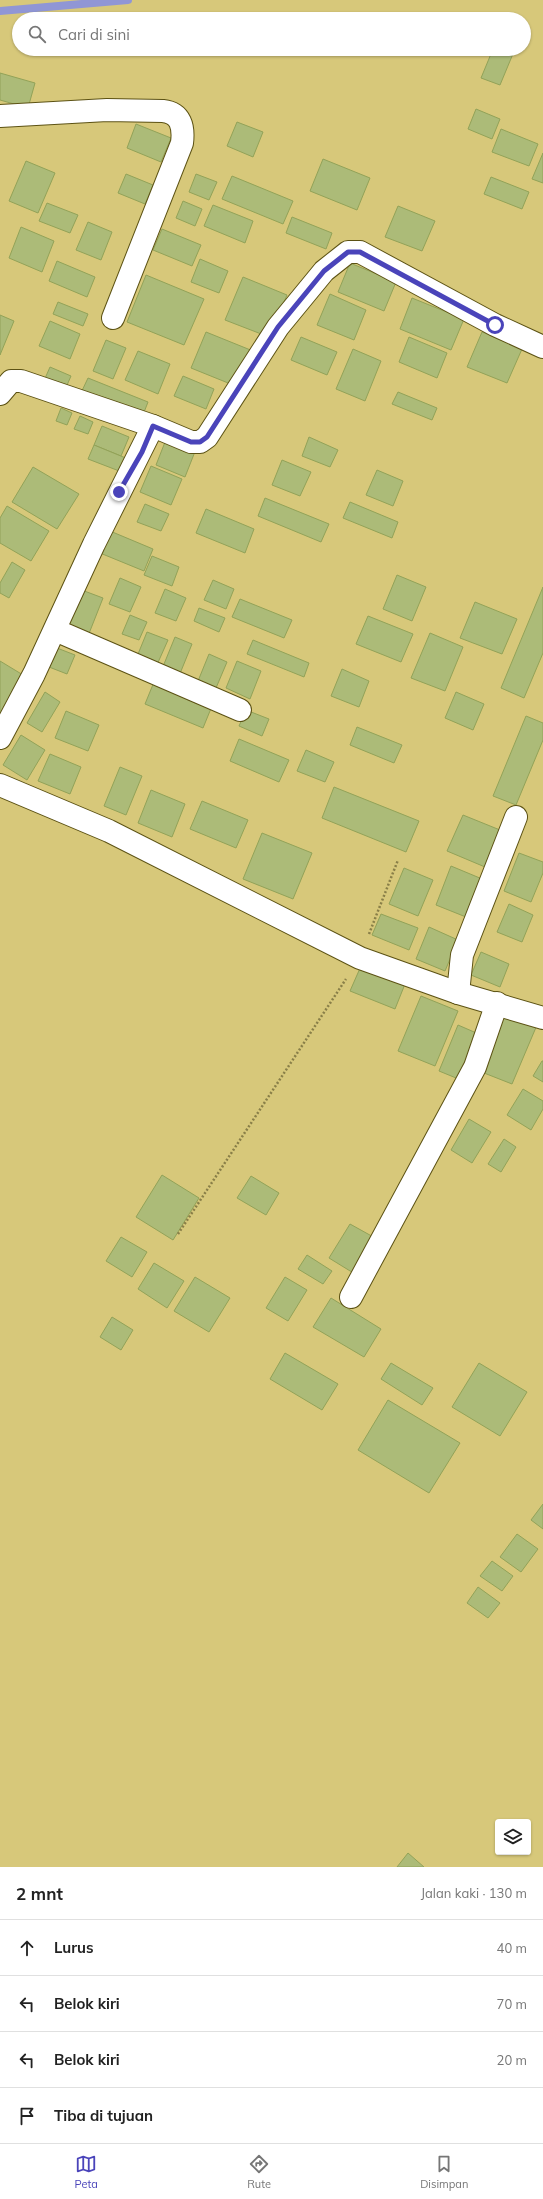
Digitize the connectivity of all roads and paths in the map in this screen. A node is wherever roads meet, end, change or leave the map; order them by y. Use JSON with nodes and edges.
{"nodes":[{"id":1,"x":0,"y":116,"type":"edge"},
{"id":2,"x":113,"y":318,"type":"dead end"},
{"id":3,"x":543,"y":347,"type":"edge"},
{"id":4,"x":0,"y":394,"type":"edge"},
{"id":5,"x":153,"y":426,"type":"junction"},
{"id":6,"x":55,"y":630,"type":"junction"},
{"id":7,"x":240,"y":710,"type":"dead end"},
{"id":8,"x":0,"y":738,"type":"edge"},
{"id":9,"x":0,"y":785,"type":"edge"},
{"id":10,"x":516,"y":816,"type":"dead end"},
{"id":11,"x":398,"y":860,"type":"dead end"},
{"id":12,"x":360,"y":958,"type":"junction"},
{"id":13,"x":458,"y":993,"type":"junction"},
{"id":14,"x":497,"y":1003,"type":"junction"},
{"id":15,"x":543,"y":1018,"type":"edge"},
{"id":16,"x":178,"y":1234,"type":"dead end"},
{"id":17,"x":351,"y":1297,"type":"dead end"}],
"edges":[{"from":1,"to":2,"type":"street"},
{"from":3,"to":5,"type":"street"},
{"from":4,"to":5,"type":"street"},
{"from":5,"to":6,"type":"street"},
{"from":6,"to":7,"type":"street"},
{"from":6,"to":8,"type":"street"},
{"from":9,"to":12,"type":"street"},
{"from":10,"to":13,"type":"street"},
{"from":11,"to":12,"type":"path"},
{"from":12,"to":13,"type":"street"},
{"from":12,"to":16,"type":"path"},
{"from":13,"to":14,"type":"street"},
{"from":14,"to":15,"type":"street"},
{"from":14,"to":17,"type":"street"}]}
